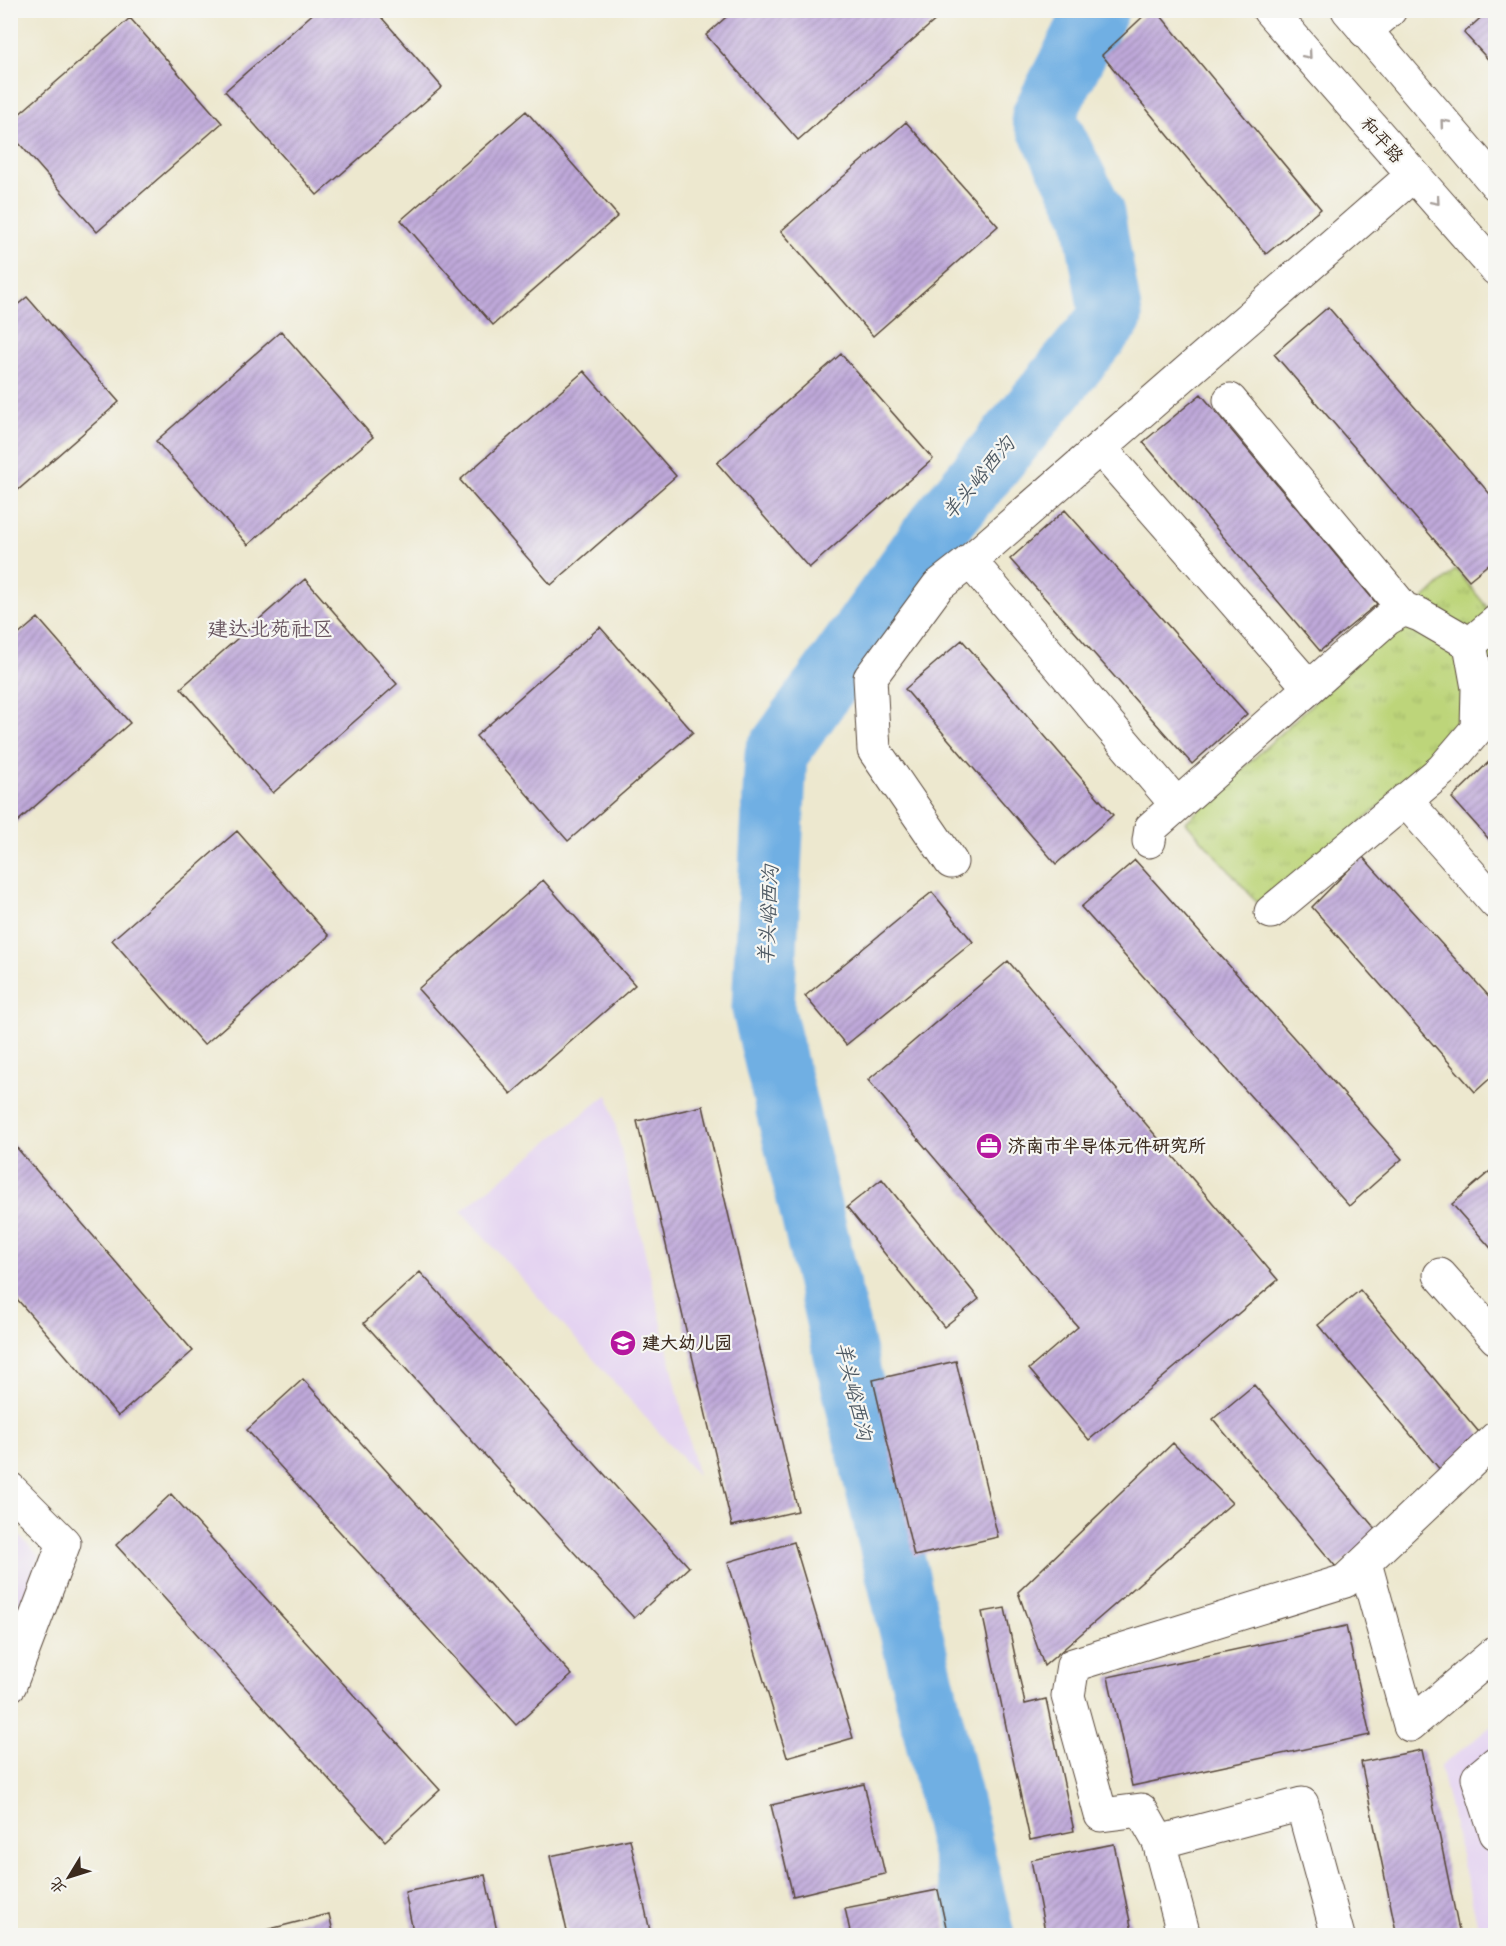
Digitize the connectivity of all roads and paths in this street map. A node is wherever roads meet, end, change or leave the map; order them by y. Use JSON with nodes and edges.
{"nodes":[{"id":1,"x":1269,"y":10,"type":"edge"},
{"id":2,"x":1368,"y":17,"type":"edge"},
{"id":3,"x":1413,"y":175,"type":"junction"},
{"id":4,"x":1496,"y":184,"type":"edge"},
{"id":5,"x":1496,"y":269,"type":"edge"},
{"id":6,"x":1230,"y":400,"type":"dead end"},
{"id":7,"x":1100,"y":448,"type":"junction"},
{"id":8,"x":970,"y":561,"type":"junction"},
{"id":9,"x":1404,"y":609,"type":"junction"},
{"id":10,"x":1496,"y":622,"type":"edge"},
{"id":11,"x":1470,"y":644,"type":"junction"},
{"id":12,"x":1309,"y":687,"type":"junction"},
{"id":13,"x":1487,"y":698,"type":"edge"},
{"id":14,"x":1406,"y":800,"type":"junction"},
{"id":15,"x":1178,"y":805,"type":"junction"},
{"id":16,"x":1149,"y":841,"type":"dead end"},
{"id":17,"x":951,"y":862,"type":"dead end"},
{"id":18,"x":1496,"y":903,"type":"edge"},
{"id":19,"x":1271,"y":912,"type":"dead end"},
{"id":20,"x":1440,"y":1275,"type":"dead end"},
{"id":21,"x":1496,"y":1338,"type":"edge"},
{"id":22,"x":1496,"y":1438,"type":"edge"},
{"id":23,"x":10,"y":1489,"type":"edge"},
{"id":24,"x":1365,"y":1563,"type":"junction"},
{"id":25,"x":1496,"y":1652,"type":"edge"},
{"id":26,"x":10,"y":1684,"type":"edge"},
{"id":27,"x":1496,"y":1763,"type":"edge"},
{"id":28,"x":1496,"y":1833,"type":"edge"},
{"id":29,"x":1159,"y":1842,"type":"junction"},
{"id":30,"x":1184,"y":1935,"type":"edge"},
{"id":31,"x":1338,"y":1935,"type":"edge"}],
"edges":[{"from":1,"to":3,"type":"street","name":"和平路","one_way":true},
{"from":4,"to":2,"type":"street","one_way":true},
{"from":3,"to":5,"type":"street","name":"和平路","one_way":true},
{"from":3,"to":7,"type":"street"},
{"from":6,"to":9,"type":"street"},
{"from":7,"to":8,"type":"street"},
{"from":7,"to":12,"type":"street"},
{"from":8,"to":15,"type":"street"},
{"from":8,"to":17,"type":"street"},
{"from":9,"to":11,"type":"street"},
{"from":9,"to":12,"type":"street"},
{"from":10,"to":11,"type":"street"},
{"from":11,"to":13,"type":"street"},
{"from":12,"to":15,"type":"street"},
{"from":13,"to":14,"type":"street"},
{"from":14,"to":18,"type":"street"},
{"from":14,"to":19,"type":"street"},
{"from":15,"to":16,"type":"street"},
{"from":20,"to":21,"type":"street"},
{"from":22,"to":24,"type":"street"},
{"from":23,"to":26,"type":"street"},
{"from":24,"to":25,"type":"street"},
{"from":24,"to":29,"type":"street"},
{"from":27,"to":28,"type":"street"},
{"from":29,"to":30,"type":"street"},
{"from":29,"to":31,"type":"street"}]}
